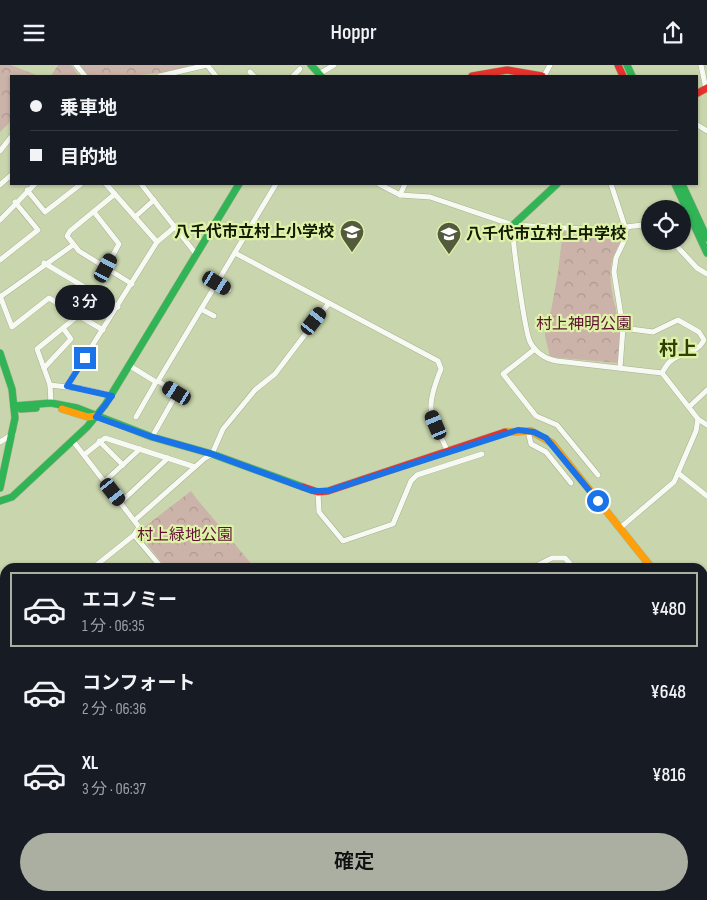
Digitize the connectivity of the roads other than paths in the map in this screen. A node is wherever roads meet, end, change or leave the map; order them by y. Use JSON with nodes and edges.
{"nodes":[{"id":1,"x":76,"y":65,"type":"edge"},
{"id":2,"x":207,"y":65,"type":"edge"},
{"id":3,"x":334,"y":65,"type":"edge"},
{"id":4,"x":701,"y":65,"type":"edge"},
{"id":5,"x":300,"y":69,"type":"dead end"},
{"id":6,"x":84,"y":75,"type":"edge"},
{"id":7,"x":164,"y":75,"type":"edge"},
{"id":8,"x":215,"y":75,"type":"edge"},
{"id":9,"x":294,"y":75,"type":"edge"},
{"id":10,"x":320,"y":75,"type":"edge"},
{"id":11,"x":476,"y":75,"type":"edge"},
{"id":12,"x":541,"y":75,"type":"edge"},
{"id":13,"x":707,"y":88,"type":"edge"},
{"id":14,"x":10,"y":138,"type":"edge"},
{"id":15,"x":0,"y":151,"type":"edge"},
{"id":16,"x":10,"y":176,"type":"edge"},
{"id":17,"x":0,"y":185,"type":"edge"},
{"id":18,"x":34,"y":185,"type":"edge"},
{"id":19,"x":80,"y":185,"type":"edge"},
{"id":20,"x":107,"y":185,"type":"edge"},
{"id":21,"x":142,"y":185,"type":"edge"},
{"id":22,"x":238,"y":185,"type":"edge"},
{"id":23,"x":275,"y":185,"type":"edge"},
{"id":24,"x":381,"y":185,"type":"edge"},
{"id":25,"x":404,"y":185,"type":"edge"},
{"id":26,"x":556,"y":185,"type":"edge"},
{"id":27,"x":611,"y":185,"type":"edge"},
{"id":28,"x":674,"y":185,"type":"edge"},
{"id":29,"x":682,"y":185,"type":"edge"},
{"id":30,"x":27,"y":190,"type":"junction"},
{"id":31,"x":115,"y":195,"type":"junction"},
{"id":32,"x":400,"y":195,"type":"junction"},
{"id":33,"x":154,"y":200,"type":"junction"},
{"id":34,"x":16,"y":202,"type":"junction"},
{"id":35,"x":94,"y":212,"type":"junction"},
{"id":36,"x":135,"y":217,"type":"junction"},
{"id":37,"x":0,"y":220,"type":"edge"},
{"id":38,"x":513,"y":225,"type":"junction"},
{"id":39,"x":641,"y":225,"type":"edge"},
{"id":40,"x":176,"y":226,"type":"junction"},
{"id":41,"x":625,"y":227,"type":"junction"},
{"id":42,"x":707,"y":238,"type":"edge"},
{"id":43,"x":157,"y":242,"type":"junction"},
{"id":44,"x":73,"y":245,"type":"junction"},
{"id":45,"x":680,"y":250,"type":"edge"},
{"id":46,"x":235,"y":253,"type":"junction"},
{"id":47,"x":707,"y":253,"type":"edge"},
{"id":48,"x":196,"y":255,"type":"junction"},
{"id":49,"x":0,"y":260,"type":"edge"},
{"id":50,"x":44,"y":263,"type":"junction"},
{"id":51,"x":106,"y":268,"type":"junction"},
{"id":52,"x":707,"y":274,"type":"edge"},
{"id":53,"x":217,"y":283,"type":"junction"},
{"id":54,"x":132,"y":284,"type":"junction"},
{"id":55,"x":228,"y":290,"type":"dead end"},
{"id":56,"x":0,"y":296,"type":"edge"},
{"id":57,"x":329,"y":303,"type":"junction"},
{"id":58,"x":118,"y":307,"type":"junction"},
{"id":59,"x":201,"y":309,"type":"junction"},
{"id":60,"x":79,"y":315,"type":"junction"},
{"id":61,"x":214,"y":317,"type":"dead end"},
{"id":62,"x":63,"y":328,"type":"junction"},
{"id":63,"x":623,"y":328,"type":"junction"},
{"id":64,"x":103,"y":330,"type":"junction"},
{"id":65,"x":535,"y":349,"type":"junction"},
{"id":66,"x":0,"y":353,"type":"edge"},
{"id":67,"x":130,"y":367,"type":"junction"},
{"id":68,"x":44,"y":368,"type":"junction"},
{"id":69,"x":620,"y":368,"type":"junction"},
{"id":70,"x":662,"y":373,"type":"junction"},
{"id":71,"x":161,"y":383,"type":"junction"},
{"id":72,"x":50,"y":385,"type":"junction"},
{"id":73,"x":67,"y":386,"type":"junction"},
{"id":74,"x":152,"y":389,"type":"junction"},
{"id":75,"x":707,"y":390,"type":"edge"},
{"id":76,"x":112,"y":396,"type":"junction"},
{"id":77,"x":51,"y":403,"type":"junction"},
{"id":78,"x":14,"y":406,"type":"junction"},
{"id":79,"x":689,"y":407,"type":"junction"},
{"id":80,"x":96,"y":417,"type":"junction"},
{"id":81,"x":136,"y":417,"type":"dead end"},
{"id":82,"x":698,"y":419,"type":"junction"},
{"id":83,"x":707,"y":425,"type":"edge"},
{"id":84,"x":528,"y":431,"type":"junction"},
{"id":85,"x":13,"y":433,"type":"junction"},
{"id":86,"x":152,"y":437,"type":"junction"},
{"id":87,"x":73,"y":441,"type":"junction"},
{"id":88,"x":99,"y":441,"type":"junction"},
{"id":89,"x":0,"y":442,"type":"edge"},
{"id":90,"x":140,"y":449,"type":"junction"},
{"id":91,"x":448,"y":452,"type":"junction"},
{"id":92,"x":212,"y":454,"type":"junction"},
{"id":93,"x":482,"y":454,"type":"dead end"},
{"id":94,"x":84,"y":455,"type":"junction"},
{"id":95,"x":168,"y":458,"type":"junction"},
{"id":96,"x":123,"y":465,"type":"junction"},
{"id":97,"x":195,"y":467,"type":"junction"},
{"id":98,"x":678,"y":473,"type":"junction"},
{"id":99,"x":598,"y":475,"type":"dead end"},
{"id":100,"x":105,"y":481,"type":"junction"},
{"id":101,"x":571,"y":483,"type":"dead end"},
{"id":102,"x":0,"y":487,"type":"edge"},
{"id":103,"x":318,"y":492,"type":"junction"},
{"id":104,"x":707,"y":496,"type":"edge"},
{"id":105,"x":0,"y":501,"type":"edge"},
{"id":106,"x":121,"y":502,"type":"junction"},
{"id":107,"x":135,"y":520,"type":"junction"},
{"id":108,"x":620,"y":528,"type":"junction"},
{"id":109,"x":134,"y":535,"type":"junction"},
{"id":110,"x":99,"y":563,"type":"edge"},
{"id":111,"x":158,"y":563,"type":"edge"},
{"id":112,"x":543,"y":563,"type":"edge"},
{"id":113,"x":569,"y":563,"type":"edge"},
{"id":114,"x":648,"y":563,"type":"edge"}],
"edges":[{"from":1,"to":6,"type":"street"},
{"from":2,"to":7,"type":"street"},
{"from":2,"to":8,"type":"street"},
{"from":3,"to":10,"type":"street"},
{"from":4,"to":13,"type":"street"},
{"from":5,"to":9,"type":"street"},
{"from":11,"to":12,"type":"main road"},
{"from":14,"to":15,"type":"street"},
{"from":16,"to":17,"type":"street"},
{"from":18,"to":30,"type":"street"},
{"from":19,"to":30,"type":"street"},
{"from":20,"to":31,"type":"street"},
{"from":21,"to":33,"type":"street"},
{"from":22,"to":48,"type":"main road"},
{"from":23,"to":46,"type":"street"},
{"from":24,"to":32,"type":"street"},
{"from":25,"to":32,"type":"street"},
{"from":26,"to":38,"type":"main road"},
{"from":27,"to":41,"type":"street"},
{"from":28,"to":47,"type":"main road"},
{"from":29,"to":42,"type":"main road"},
{"from":30,"to":34,"type":"street"},
{"from":31,"to":35,"type":"street"},
{"from":31,"to":36,"type":"street"},
{"from":32,"to":38,"type":"street"},
{"from":33,"to":36,"type":"street"},
{"from":33,"to":40,"type":"street"},
{"from":34,"to":37,"type":"street"},
{"from":34,"to":49,"type":"street"},
{"from":35,"to":44,"type":"street"},
{"from":35,"to":51,"type":"street"},
{"from":36,"to":43,"type":"street"},
{"from":38,"to":41,"type":"street"},
{"from":38,"to":65,"type":"street"},
{"from":39,"to":41,"type":"street"},
{"from":40,"to":43,"type":"street"},
{"from":40,"to":48,"type":"street"},
{"from":41,"to":63,"type":"street"},
{"from":43,"to":54,"type":"street"},
{"from":44,"to":50,"type":"street"},
{"from":44,"to":51,"type":"street"},
{"from":45,"to":52,"type":"street"},
{"from":46,"to":53,"type":"street"},
{"from":46,"to":57,"type":"street"},
{"from":48,"to":67,"type":"main road"},
{"from":50,"to":56,"type":"street"},
{"from":50,"to":58,"type":"street"},
{"from":51,"to":54,"type":"street"},
{"from":53,"to":55,"type":"street"},
{"from":53,"to":59,"type":"street"},
{"from":54,"to":58,"type":"street"},
{"from":56,"to":60,"type":"street"},
{"from":57,"to":91,"type":"street"},
{"from":57,"to":92,"type":"street"},
{"from":58,"to":64,"type":"street"},
{"from":59,"to":61,"type":"street"},
{"from":59,"to":71,"type":"street"},
{"from":60,"to":62,"type":"street"},
{"from":60,"to":64,"type":"street"},
{"from":62,"to":68,"type":"street"},
{"from":62,"to":68,"type":"street"},
{"from":63,"to":69,"type":"street"},
{"from":63,"to":70,"type":"street"},
{"from":64,"to":73,"type":"street"},
{"from":65,"to":69,"type":"street"},
{"from":65,"to":99,"type":"street"},
{"from":66,"to":78,"type":"main road"},
{"from":67,"to":74,"type":"street"},
{"from":67,"to":76,"type":"main road"},
{"from":68,"to":72,"type":"street"},
{"from":69,"to":70,"type":"street"},
{"from":70,"to":79,"type":"street"},
{"from":71,"to":74,"type":"street"},
{"from":71,"to":86,"type":"street"},
{"from":72,"to":73,"type":"street"},
{"from":72,"to":77,"type":"street"},
{"from":73,"to":76,"type":"street"},
{"from":74,"to":81,"type":"street"},
{"from":75,"to":79,"type":"street"},
{"from":76,"to":80,"type":"main road"},
{"from":77,"to":78,"type":"main road"},
{"from":77,"to":80,"type":"main road"},
{"from":78,"to":80,"type":"main road"},
{"from":78,"to":85,"type":"main road"},
{"from":79,"to":82,"type":"street"},
{"from":80,"to":86,"type":"main road"},
{"from":80,"to":87,"type":"main road"},
{"from":82,"to":83,"type":"street"},
{"from":82,"to":98,"type":"street"},
{"from":84,"to":91,"type":"main road"},
{"from":84,"to":101,"type":"street"},
{"from":84,"to":108,"type":"main road"},
{"from":85,"to":89,"type":"street"},
{"from":85,"to":102,"type":"main road"},
{"from":86,"to":92,"type":"main road"},
{"from":87,"to":94,"type":"street"},
{"from":87,"to":105,"type":"main road"},
{"from":88,"to":90,"type":"street"},
{"from":88,"to":94,"type":"street"},
{"from":88,"to":96,"type":"street"},
{"from":90,"to":95,"type":"street"},
{"from":90,"to":96,"type":"street"},
{"from":91,"to":103,"type":"main road"},
{"from":92,"to":97,"type":"street"},
{"from":92,"to":103,"type":"main road"},
{"from":93,"to":103,"type":"street"},
{"from":94,"to":100,"type":"street"},
{"from":95,"to":97,"type":"street"},
{"from":95,"to":106,"type":"street"},
{"from":96,"to":100,"type":"street"},
{"from":97,"to":107,"type":"street"},
{"from":98,"to":104,"type":"street"},
{"from":98,"to":108,"type":"street"},
{"from":100,"to":106,"type":"street"},
{"from":106,"to":107,"type":"street"},
{"from":107,"to":109,"type":"street"},
{"from":108,"to":114,"type":"main road"},
{"from":109,"to":110,"type":"street"},
{"from":109,"to":111,"type":"street"},
{"from":112,"to":113,"type":"street"}]}
